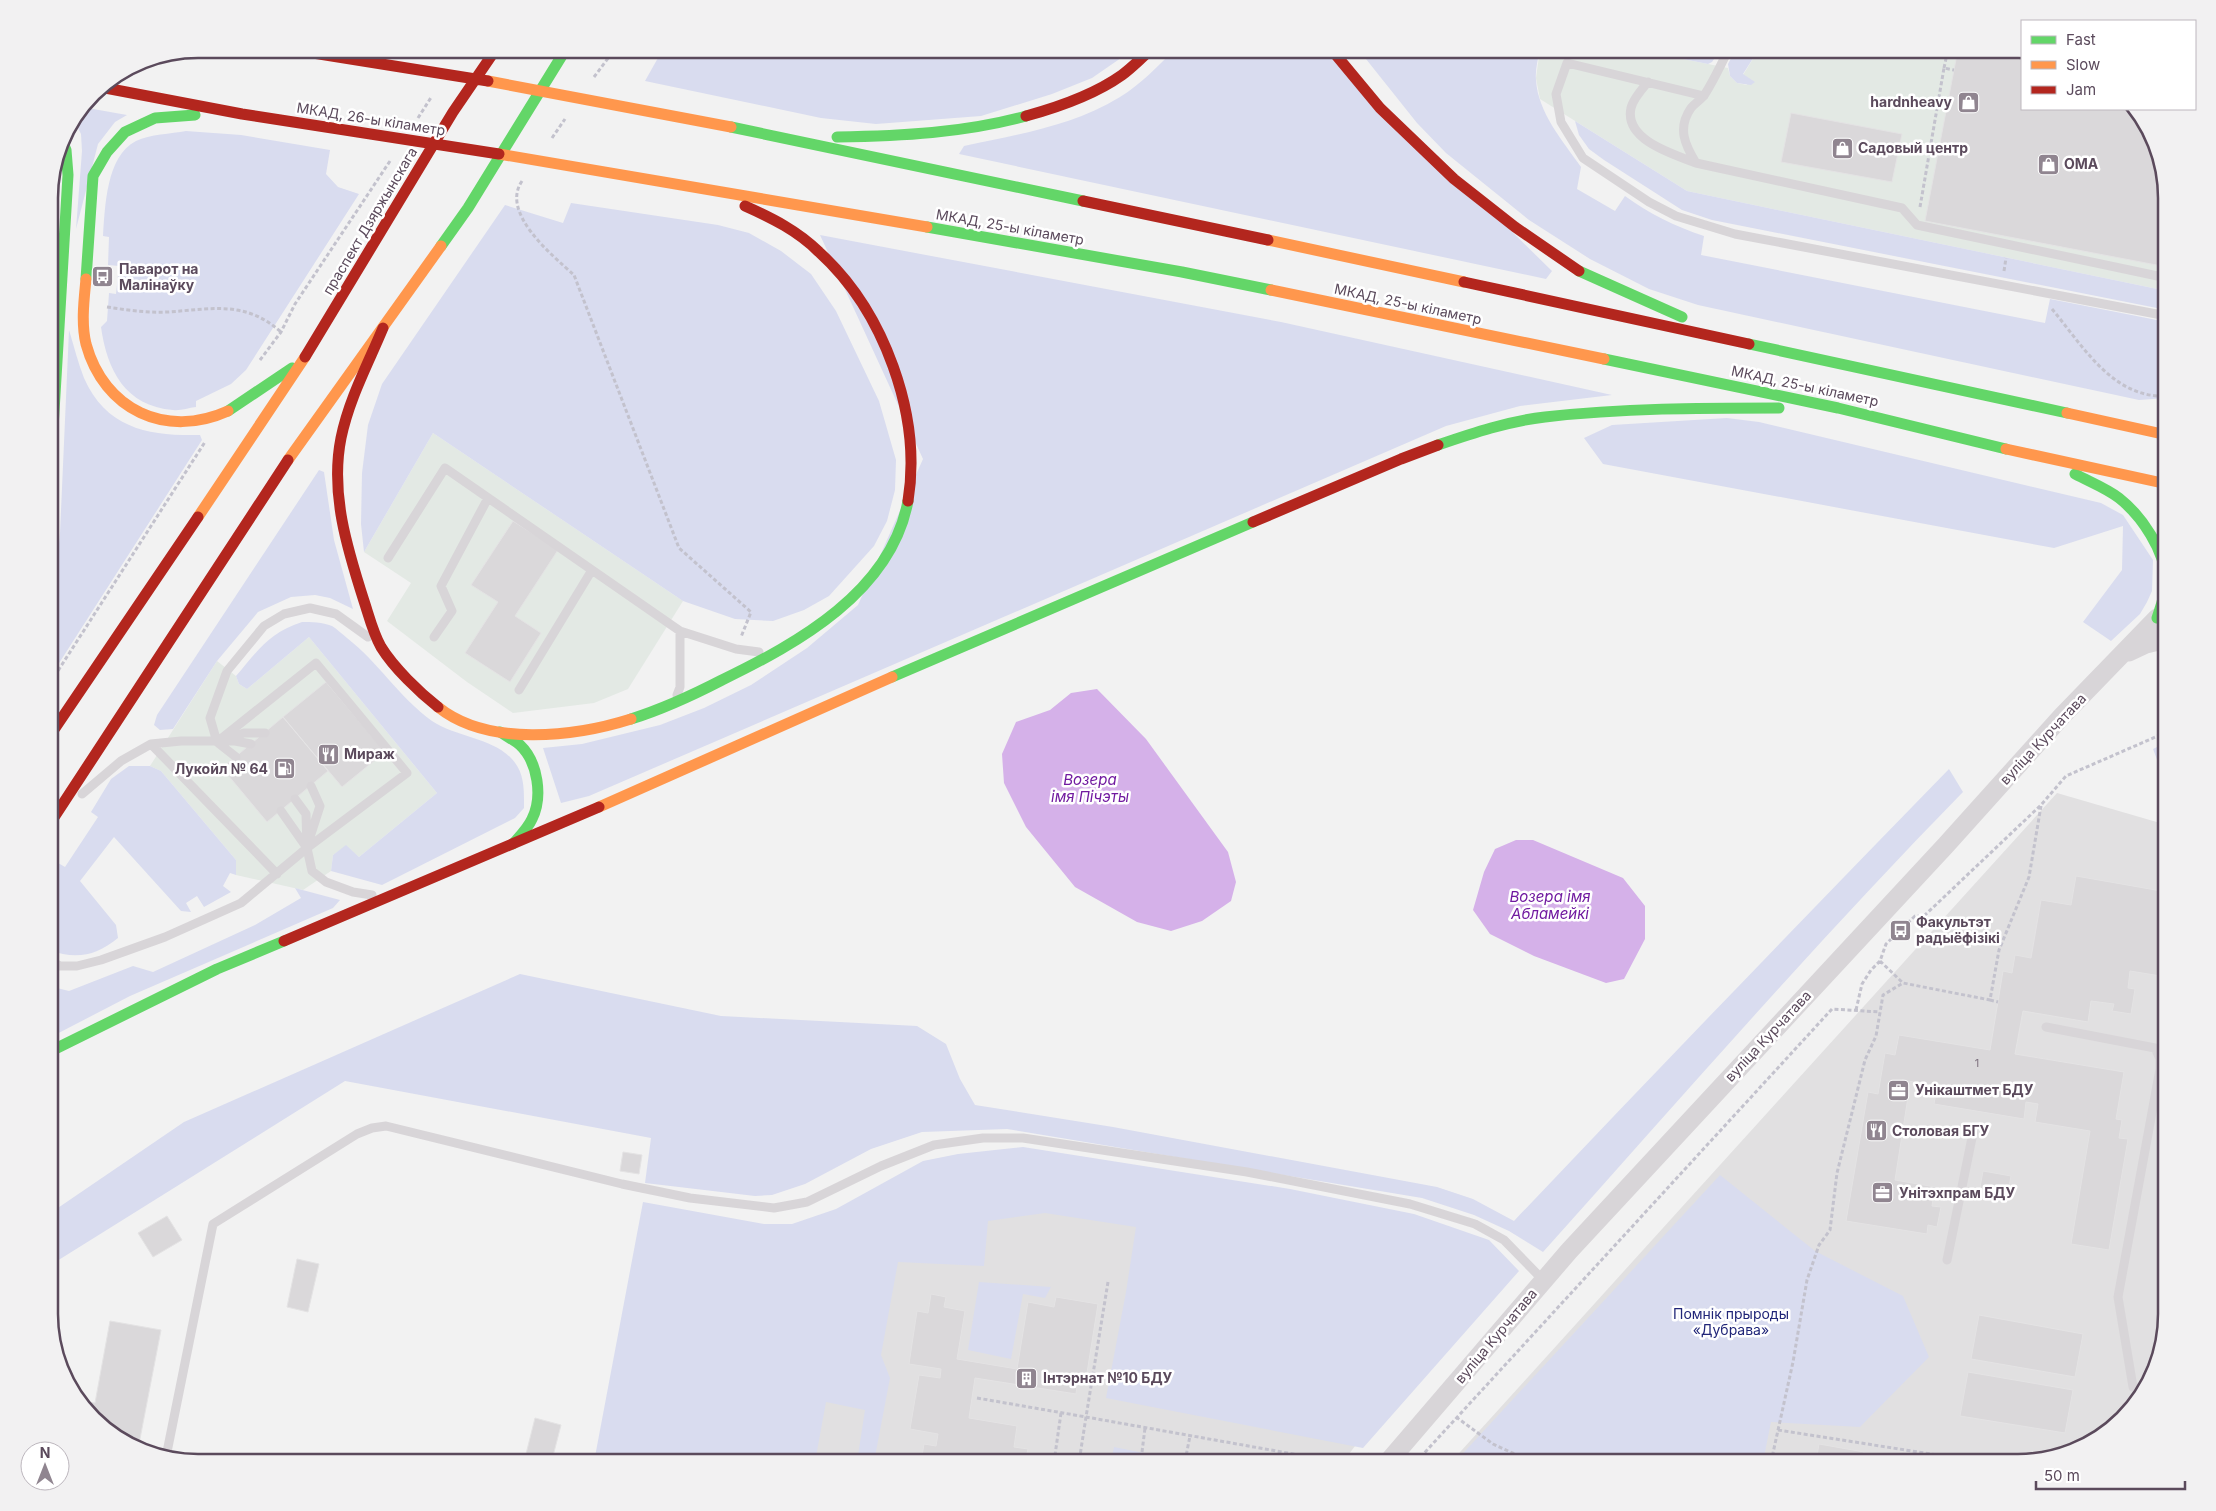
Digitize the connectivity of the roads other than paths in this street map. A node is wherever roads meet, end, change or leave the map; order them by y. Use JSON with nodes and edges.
{"nodes":[{"id":1,"x":350,"y":58,"type":"edge"},
{"id":2,"x":490,"y":58,"type":"edge"},
{"id":3,"x":560,"y":58,"type":"edge"},
{"id":4,"x":1144,"y":58,"type":"edge"},
{"id":5,"x":1338,"y":58,"type":"edge"},
{"id":6,"x":1724,"y":58,"type":"edge"},
{"id":7,"x":1648,"y":82,"type":"junction"},
{"id":8,"x":109,"y":89,"type":"edge"},
{"id":9,"x":1704,"y":96,"type":"junction"},
{"id":10,"x":242,"y":114,"type":"junction"},
{"id":11,"x":779,"y":136,"type":"junction"},
{"id":12,"x":66,"y":150,"type":"edge"},
{"id":13,"x":1696,"y":163,"type":"junction"},
{"id":14,"x":637,"y":178,"type":"joint"},
{"id":15,"x":697,"y":188,"type":"junction"},
{"id":16,"x":58,"y":251,"type":"edge"},
{"id":17,"x":58,"y":266,"type":"edge"},
{"id":18,"x":85,"y":267,"type":"junction"},
{"id":19,"x":2158,"y":276,"type":"edge"},
{"id":20,"x":2158,"y":314,"type":"edge"},
{"id":21,"x":383,"y":328,"type":"junction"},
{"id":22,"x":1732,"y":340,"type":"junction"},
{"id":23,"x":303,"y":360,"type":"junction"},
{"id":24,"x":1838,"y":408,"type":"junction"},
{"id":25,"x":2158,"y":433,"type":"edge"},
{"id":26,"x":2048,"y":460,"type":"junction"},
{"id":27,"x":2158,"y":482,"type":"edge"},
{"id":28,"x":488,"y":498,"type":"junction"},
{"id":29,"x":2158,"y":552,"type":"edge"},
{"id":30,"x":388,"y":558,"type":"dead end"},
{"id":31,"x":592,"y":570,"type":"junction"},
{"id":32,"x":2158,"y":617,"type":"edge"},
{"id":33,"x":680,"y":631,"type":"junction"},
{"id":34,"x":434,"y":638,"type":"dead end"},
{"id":35,"x":2158,"y":641,"type":"edge"},
{"id":36,"x":380,"y":646,"type":"junction"},
{"id":37,"x":780,"y":650,"type":"junction"},
{"id":38,"x":2124,"y":655,"type":"junction"},
{"id":39,"x":519,"y":690,"type":"dead end"},
{"id":40,"x":674,"y":703,"type":"junction"},
{"id":41,"x":58,"y":724,"type":"edge"},
{"id":42,"x":500,"y":732,"type":"junction"},
{"id":43,"x":265,"y":733,"type":"dead end"},
{"id":44,"x":217,"y":742,"type":"junction"},
{"id":45,"x":152,"y":744,"type":"junction"},
{"id":46,"x":251,"y":744,"type":"dead end"},
{"id":47,"x":236,"y":757,"type":"dead end"},
{"id":48,"x":311,"y":786,"type":"dead end"},
{"id":49,"x":295,"y":799,"type":"dead end"},
{"id":50,"x":58,"y":811,"type":"edge"},
{"id":51,"x":280,"y":811,"type":"dead end"},
{"id":52,"x":58,"y":816,"type":"edge"},
{"id":53,"x":513,"y":844,"type":"junction"},
{"id":54,"x":307,"y":848,"type":"junction"},
{"id":55,"x":277,"y":874,"type":"junction"},
{"id":56,"x":387,"y":898,"type":"junction"},
{"id":57,"x":58,"y":965,"type":"edge"},
{"id":58,"x":2046,"y":1027,"type":"dead end"},
{"id":59,"x":58,"y":1048,"type":"edge"},
{"id":60,"x":2158,"y":1055,"type":"edge"},
{"id":61,"x":2158,"y":1080,"type":"edge"},
{"id":62,"x":1973,"y":1133,"type":"dead end"},
{"id":63,"x":1947,"y":1260,"type":"dead end"},
{"id":64,"x":1544,"y":1280,"type":"junction"},
{"id":65,"x":2137,"y":1387,"type":"edge"},
{"id":66,"x":167,"y":1450,"type":"edge"},
{"id":67,"x":1395,"y":1454,"type":"edge"}],
"edges":[{"from":1,"to":11,"type":"highway"},
{"from":2,"to":23,"type":"highway","name":"праспект Дзяржынскага"},
{"from":3,"to":21,"type":"highway"},
{"from":4,"to":11,"type":"highway"},
{"from":5,"to":22,"type":"highway"},
{"from":6,"to":9,"type":"lane"},
{"from":7,"to":9,"type":"lane"},
{"from":7,"to":13,"type":"lane"},
{"from":7,"to":20,"type":"lane"},
{"from":8,"to":10,"type":"highway","name":"МКАД, 26-ы кіламетр"},
{"from":9,"to":13,"type":"lane"},
{"from":10,"to":14,"type":"highway","name":"МКАД, 26-ы кіламетр"},
{"from":10,"to":18,"type":"highway"},
{"from":11,"to":22,"type":"highway"},
{"from":12,"to":16,"type":"highway"},
{"from":13,"to":19,"type":"lane"},
{"from":14,"to":15,"type":"highway","name":"МКАД, 25-ы кіламетр"},
{"from":15,"to":24,"type":"highway","name":"МКАД, 25-ы кіламетр"},
{"from":15,"to":37,"type":"highway"},
{"from":17,"to":18,"type":"street"},
{"from":18,"to":23,"type":"highway"},
{"from":21,"to":36,"type":"highway"},
{"from":21,"to":50,"type":"highway"},
{"from":22,"to":25,"type":"highway"},
{"from":23,"to":41,"type":"highway","name":"праспект Дзяржынскага"},
{"from":24,"to":26,"type":"highway","name":"МКАД, 25-ы кіламетр"},
{"from":24,"to":53,"type":"highway"},
{"from":26,"to":27,"type":"highway","name":"МКАД, 25-ы кіламетр"},
{"from":26,"to":29,"type":"highway"},
{"from":28,"to":30,"type":"lane"},
{"from":28,"to":31,"type":"lane"},
{"from":28,"to":34,"type":"lane"},
{"from":31,"to":33,"type":"lane"},
{"from":31,"to":39,"type":"lane"},
{"from":32,"to":38,"type":"street","name":"вуліца Курчатава"},
{"from":33,"to":37,"type":"lane"},
{"from":33,"to":40,"type":"lane"},
{"from":35,"to":38,"type":"street"},
{"from":36,"to":42,"type":"highway"},
{"from":36,"to":44,"type":"lane"},
{"from":37,"to":40,"type":"highway"},
{"from":38,"to":64,"type":"street","name":"вуліца Курчатава"},
{"from":40,"to":42,"type":"highway"},
{"from":42,"to":53,"type":"highway"},
{"from":43,"to":44,"type":"lane"},
{"from":44,"to":45,"type":"lane"},
{"from":44,"to":46,"type":"lane"},
{"from":44,"to":47,"type":"lane"},
{"from":44,"to":54,"type":"lane"},
{"from":45,"to":52,"type":"lane"},
{"from":45,"to":55,"type":"lane"},
{"from":48,"to":54,"type":"lane"},
{"from":49,"to":54,"type":"lane"},
{"from":51,"to":54,"type":"lane"},
{"from":53,"to":56,"type":"highway"},
{"from":54,"to":55,"type":"lane"},
{"from":54,"to":56,"type":"lane"},
{"from":55,"to":57,"type":"lane"},
{"from":56,"to":59,"type":"highway"},
{"from":58,"to":60,"type":"lane"},
{"from":61,"to":65,"type":"lane"},
{"from":62,"to":63,"type":"lane"},
{"from":64,"to":66,"type":"lane"},
{"from":64,"to":67,"type":"street","name":"вуліца Курчатава"}]}
